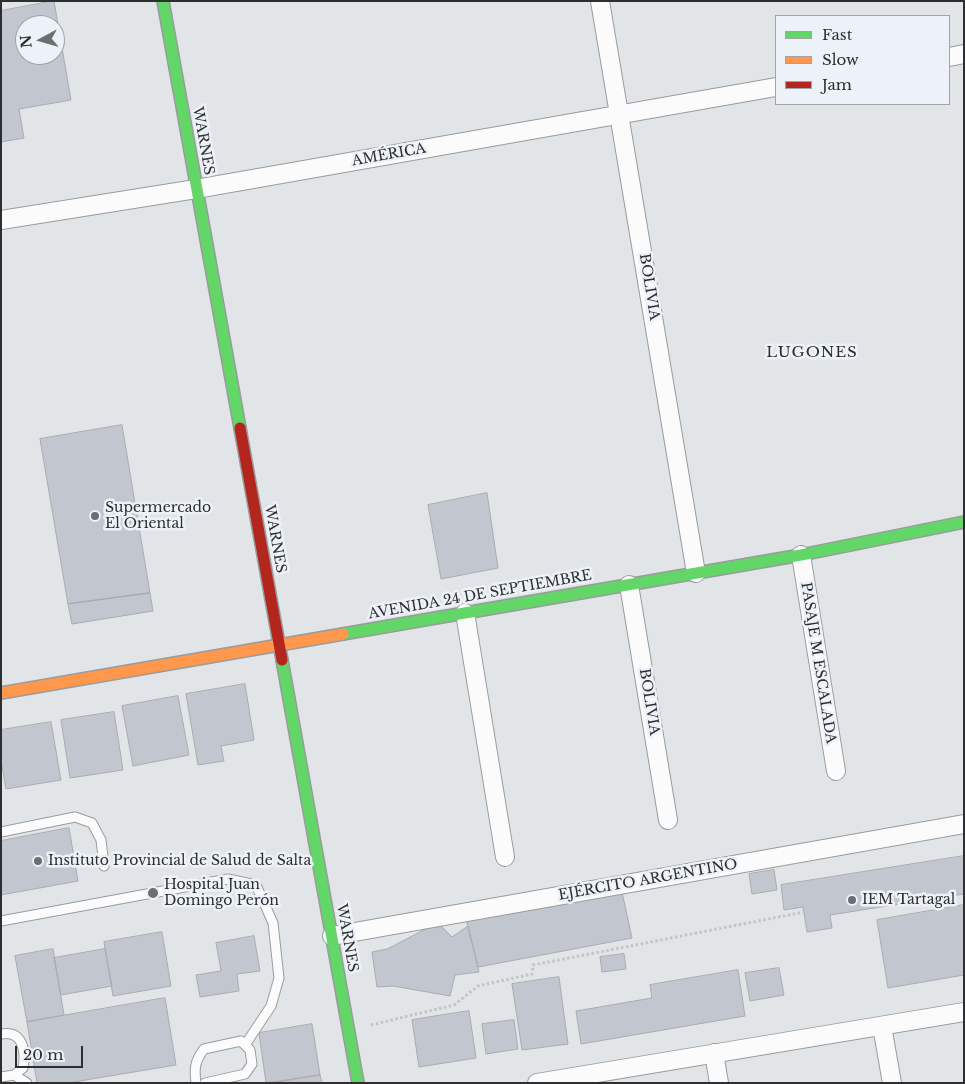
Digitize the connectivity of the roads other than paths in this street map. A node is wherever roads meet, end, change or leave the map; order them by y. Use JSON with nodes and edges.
{"nodes":[{"id":1,"x":163,"y":1,"type":"edge"},
{"id":2,"x":600,"y":1,"type":"edge"},
{"id":3,"x":964,"y":54,"type":"edge"},
{"id":4,"x":950,"y":57,"type":"edge"},
{"id":5,"x":775,"y":87,"type":"edge"},
{"id":6,"x":620,"y":114,"type":"junction"},
{"id":7,"x":196,"y":189,"type":"junction"},
{"id":8,"x":1,"y":220,"type":"edge"},
{"id":9,"x":964,"y":522,"type":"edge"},
{"id":10,"x":801,"y":555,"type":"junction"},
{"id":11,"x":696,"y":573,"type":"junction"},
{"id":12,"x":629,"y":585,"type":"junction"},
{"id":13,"x":465,"y":613,"type":"junction"},
{"id":14,"x":279,"y":645,"type":"junction"},
{"id":15,"x":1,"y":693,"type":"edge"},
{"id":16,"x":836,"y":771,"type":"dead end"},
{"id":17,"x":668,"y":820,"type":"dead end"},
{"id":18,"x":964,"y":824,"type":"edge"},
{"id":19,"x":1,"y":832,"type":"edge"},
{"id":20,"x":505,"y":857,"type":"dead end"},
{"id":21,"x":104,"y":866,"type":"dead end"},
{"id":22,"x":1,"y":921,"type":"edge"},
{"id":23,"x":332,"y":936,"type":"junction"},
{"id":24,"x":964,"y":1012,"type":"edge"},
{"id":25,"x":882,"y":1026,"type":"junction"},
{"id":26,"x":1,"y":1034,"type":"edge"},
{"id":27,"x":245,"y":1045,"type":"junction"},
{"id":28,"x":714,"y":1054,"type":"junction"},
{"id":29,"x":14,"y":1075,"type":"junction"},
{"id":30,"x":1,"y":1077,"type":"edge"},
{"id":31,"x":27,"y":1083,"type":"edge"},
{"id":32,"x":196,"y":1083,"type":"edge"},
{"id":33,"x":205,"y":1083,"type":"edge"},
{"id":34,"x":358,"y":1083,"type":"edge"},
{"id":35,"x":538,"y":1083,"type":"edge"},
{"id":36,"x":719,"y":1083,"type":"edge"},
{"id":37,"x":892,"y":1083,"type":"edge"}],
"edges":[{"from":1,"to":7,"type":"street","name":"WARNES"},
{"from":2,"to":6,"type":"street","name":"BOLIVIA"},
{"from":3,"to":4,"type":"street"},
{"from":5,"to":6,"type":"street","name":"AMÉRICA"},
{"from":6,"to":7,"type":"street","name":"AMÉRICA"},
{"from":6,"to":11,"type":"street","name":"BOLIVIA"},
{"from":7,"to":8,"type":"street","name":"AMÉRICA"},
{"from":7,"to":14,"type":"street","name":"WARNES"},
{"from":9,"to":10,"type":"street","name":"AVENIDA 24 DE SEPTIEMBRE"},
{"from":10,"to":11,"type":"street","name":"AVENIDA 24 DE SEPTIEMBRE"},
{"from":10,"to":16,"type":"street","name":"PASAJE M ESCALADA"},
{"from":11,"to":12,"type":"street","name":"AVENIDA 24 DE SEPTIEMBRE"},
{"from":12,"to":13,"type":"street","name":"AVENIDA 24 DE SEPTIEMBRE"},
{"from":12,"to":17,"type":"street","name":"BOLIVIA"},
{"from":13,"to":14,"type":"street","name":"AVENIDA 24 DE SEPTIEMBRE"},
{"from":13,"to":20,"type":"street"},
{"from":14,"to":15,"type":"street","name":"AVENIDA 24 DE SEPTIEMBRE"},
{"from":14,"to":23,"type":"street","name":"WARNES"},
{"from":18,"to":23,"type":"street","name":"EJÉRCITO ARGENTINO"},
{"from":19,"to":21,"type":"lane"},
{"from":22,"to":27,"type":"lane"},
{"from":23,"to":34,"type":"street","name":"WARNES"},
{"from":24,"to":25,"type":"street"},
{"from":25,"to":28,"type":"street"},
{"from":25,"to":37,"type":"street"},
{"from":26,"to":29,"type":"lane"},
{"from":27,"to":32,"type":"lane"},
{"from":27,"to":33,"type":"lane"},
{"from":28,"to":35,"type":"street"},
{"from":28,"to":36,"type":"street"},
{"from":29,"to":30,"type":"lane"},
{"from":29,"to":31,"type":"lane"}]}
